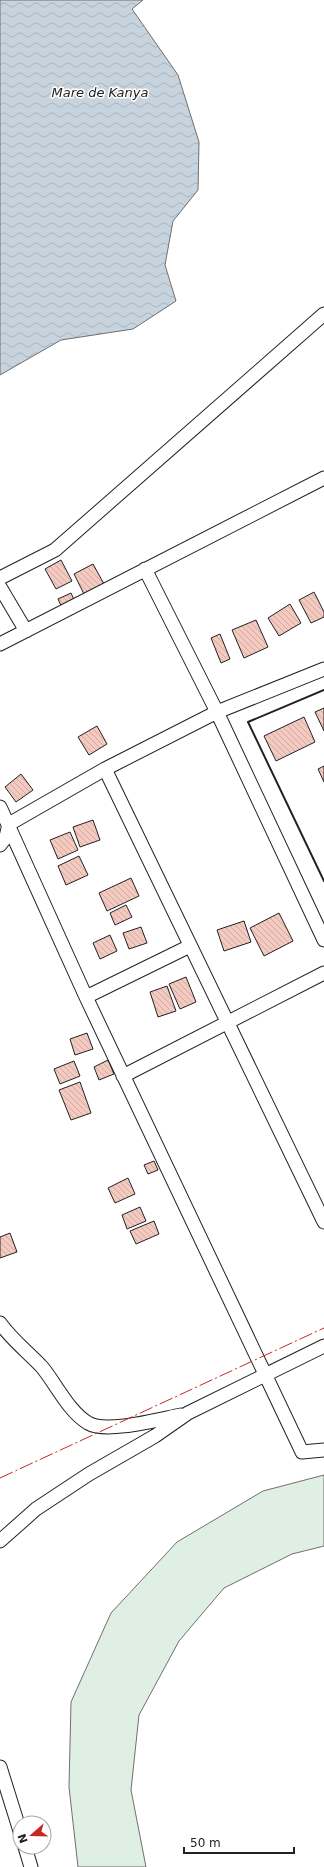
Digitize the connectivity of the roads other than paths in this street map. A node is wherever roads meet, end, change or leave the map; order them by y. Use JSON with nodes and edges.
{"nodes":[{"id":1,"x":324,"y":314,"type":"edge"},
{"id":2,"x":324,"y":478,"type":"edge"},
{"id":3,"x":145,"y":569,"type":"junction"},
{"id":4,"x":0,"y":578,"type":"edge"},
{"id":5,"x":0,"y":587,"type":"edge"},
{"id":6,"x":26,"y":631,"type":"junction"},
{"id":7,"x":0,"y":644,"type":"edge"},
{"id":8,"x":324,"y":669,"type":"edge"},
{"id":9,"x":217,"y":712,"type":"junction"},
{"id":10,"x":104,"y":769,"type":"junction"},
{"id":11,"x":0,"y":807,"type":"edge"},
{"id":12,"x":9,"y":824,"type":"junction"},
{"id":13,"x":0,"y":845,"type":"edge"},
{"id":14,"x":324,"y":940,"type":"edge"},
{"id":15,"x":190,"y":946,"type":"junction"},
{"id":16,"x":324,"y":973,"type":"edge"},
{"id":17,"x":86,"y":997,"type":"junction"},
{"id":18,"x":227,"y":1022,"type":"junction"},
{"id":19,"x":123,"y":1076,"type":"junction"},
{"id":20,"x":324,"y":1222,"type":"edge"},
{"id":21,"x":0,"y":1323,"type":"edge"},
{"id":22,"x":324,"y":1346,"type":"edge"},
{"id":23,"x":265,"y":1375,"type":"junction"},
{"id":24,"x":188,"y":1413,"type":"junction"},
{"id":25,"x":324,"y":1450,"type":"edge"},
{"id":26,"x":0,"y":1541,"type":"edge"},
{"id":27,"x":0,"y":1767,"type":"edge"},
{"id":28,"x":5,"y":1781,"type":"junction"},
{"id":29,"x":0,"y":1794,"type":"edge"},
{"id":30,"x":15,"y":1815,"type":"edge"},
{"id":31,"x":27,"y":1855,"type":"edge"},
{"id":32,"x":31,"y":1867,"type":"edge"}],
"edges":[{"from":1,"to":4,"type":"street"},
{"from":2,"to":3,"type":"street"},
{"from":3,"to":6,"type":"street"},
{"from":3,"to":9,"type":"street"},
{"from":5,"to":6,"type":"street"},
{"from":6,"to":7,"type":"street"},
{"from":8,"to":9,"type":"street"},
{"from":9,"to":10,"type":"street"},
{"from":9,"to":14,"type":"street"},
{"from":10,"to":12,"type":"street"},
{"from":10,"to":15,"type":"street"},
{"from":11,"to":12,"type":"street"},
{"from":12,"to":13,"type":"street"},
{"from":12,"to":17,"type":"street"},
{"from":15,"to":17,"type":"street"},
{"from":15,"to":18,"type":"street"},
{"from":16,"to":18,"type":"street"},
{"from":17,"to":19,"type":"street"},
{"from":18,"to":19,"type":"street"},
{"from":18,"to":20,"type":"street"},
{"from":19,"to":23,"type":"street"},
{"from":21,"to":24,"type":"street"},
{"from":22,"to":23,"type":"street"},
{"from":23,"to":24,"type":"street"},
{"from":23,"to":25,"type":"street"},
{"from":24,"to":26,"type":"street"},
{"from":27,"to":28,"type":"street"},
{"from":28,"to":29,"type":"street"},
{"from":28,"to":30,"type":"street"},
{"from":31,"to":32,"type":"street"}]}
